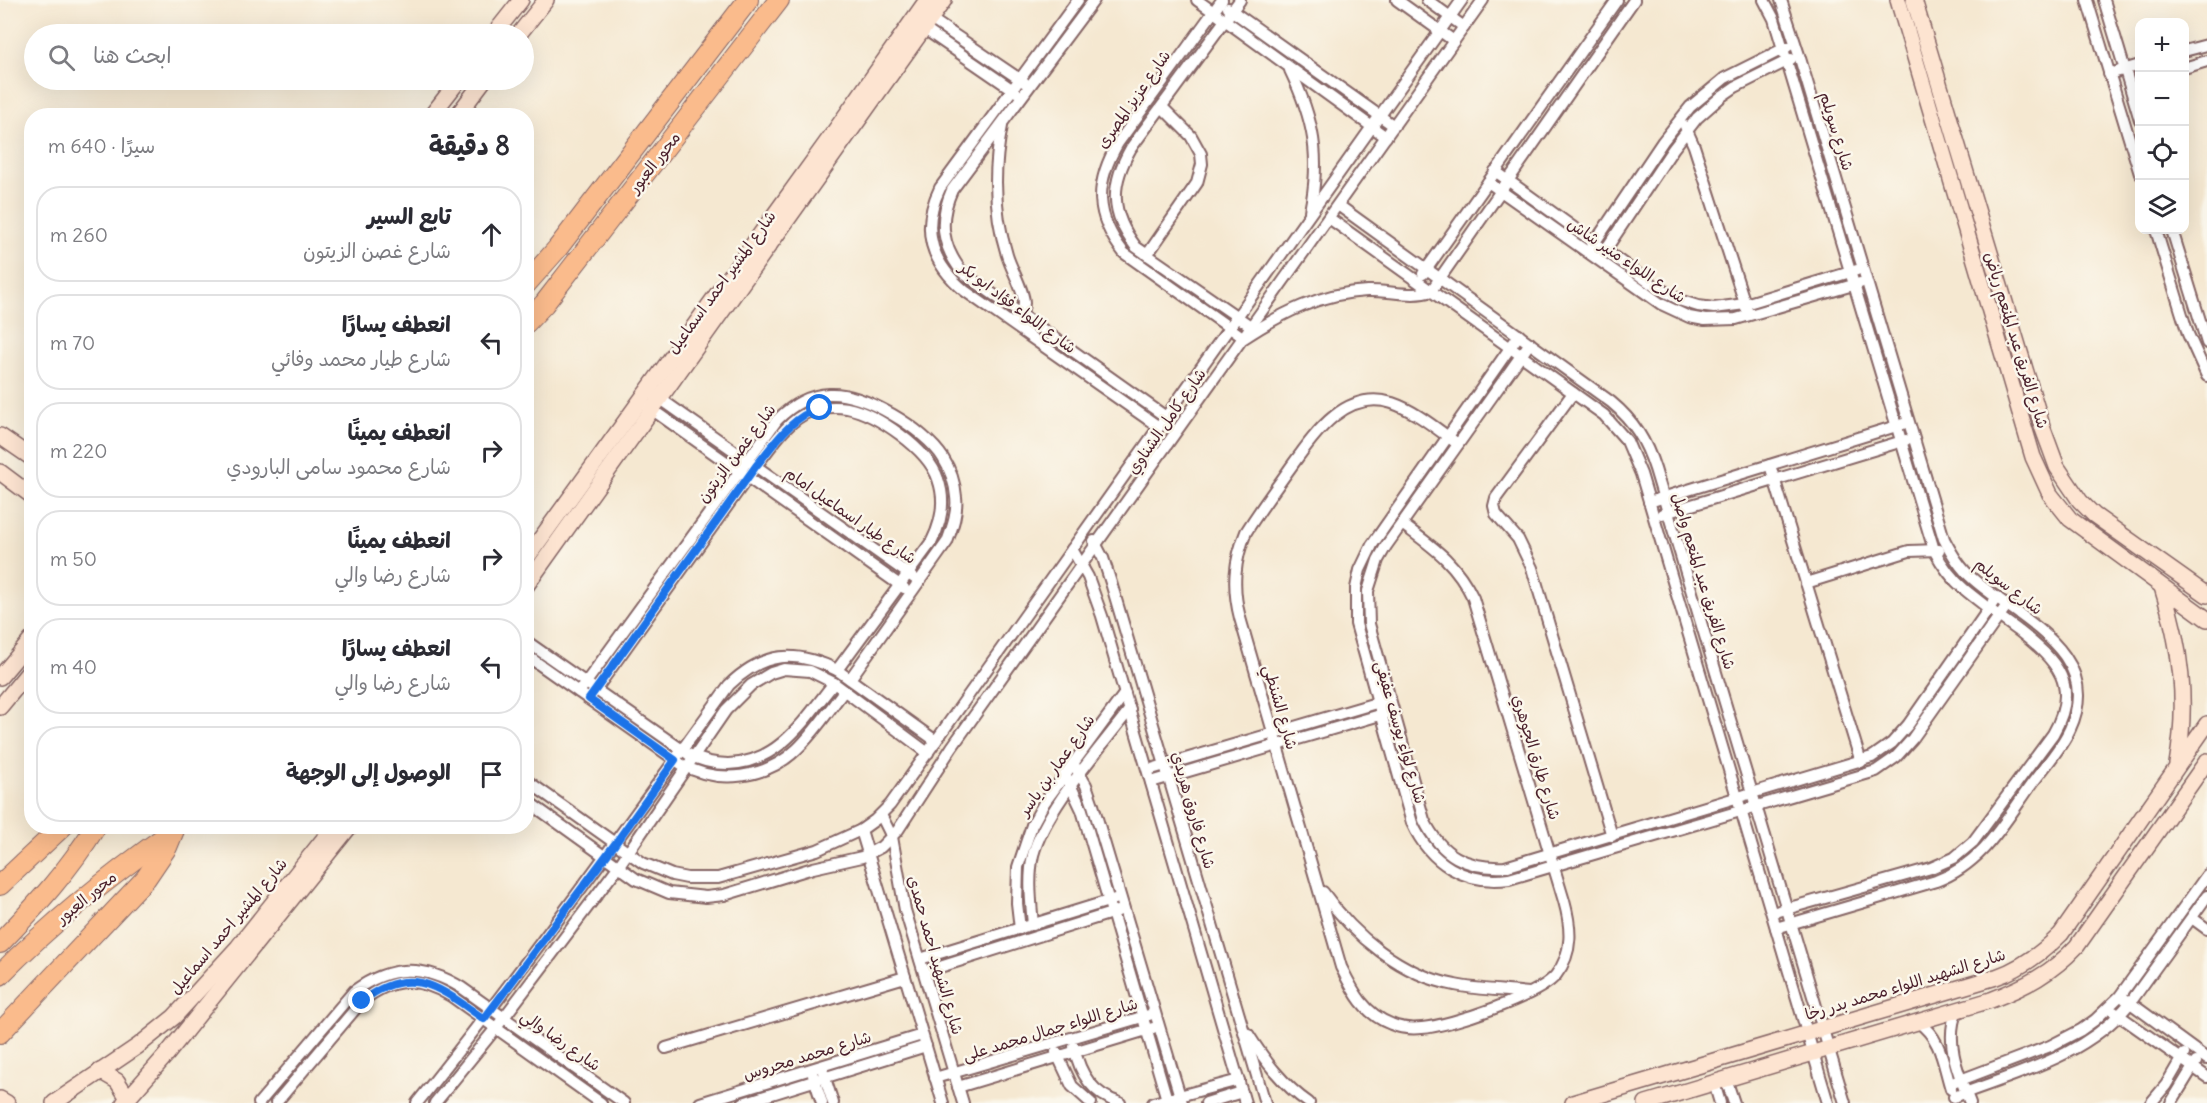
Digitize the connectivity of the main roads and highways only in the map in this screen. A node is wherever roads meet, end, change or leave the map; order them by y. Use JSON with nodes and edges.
{"nodes":[{"id":1,"x":748,"y":0,"type":"edge"},
{"id":2,"x":779,"y":0,"type":"edge"},
{"id":3,"x":534,"y":275,"type":"edge"},
{"id":4,"x":534,"y":315,"type":"edge"},
{"id":5,"x":54,"y":834,"type":"edge"},
{"id":6,"x":90,"y":834,"type":"edge"},
{"id":7,"x":168,"y":834,"type":"edge"},
{"id":8,"x":173,"y":834,"type":"edge"},
{"id":9,"x":0,"y":885,"type":"edge"},
{"id":10,"x":0,"y":943,"type":"edge"},
{"id":11,"x":0,"y":975,"type":"edge"},
{"id":12,"x":0,"y":1033,"type":"edge"}],
"edges":[{"from":1,"to":3,"type":"highway","name":"محور العبور"},
{"from":2,"to":4,"type":"highway","name":"محور العبور"},
{"from":5,"to":9,"type":"highway"},
{"from":6,"to":10,"type":"highway","name":"محور العبور"},
{"from":7,"to":11,"type":"highway","name":"محور العبور"},
{"from":8,"to":12,"type":"highway"}]}
